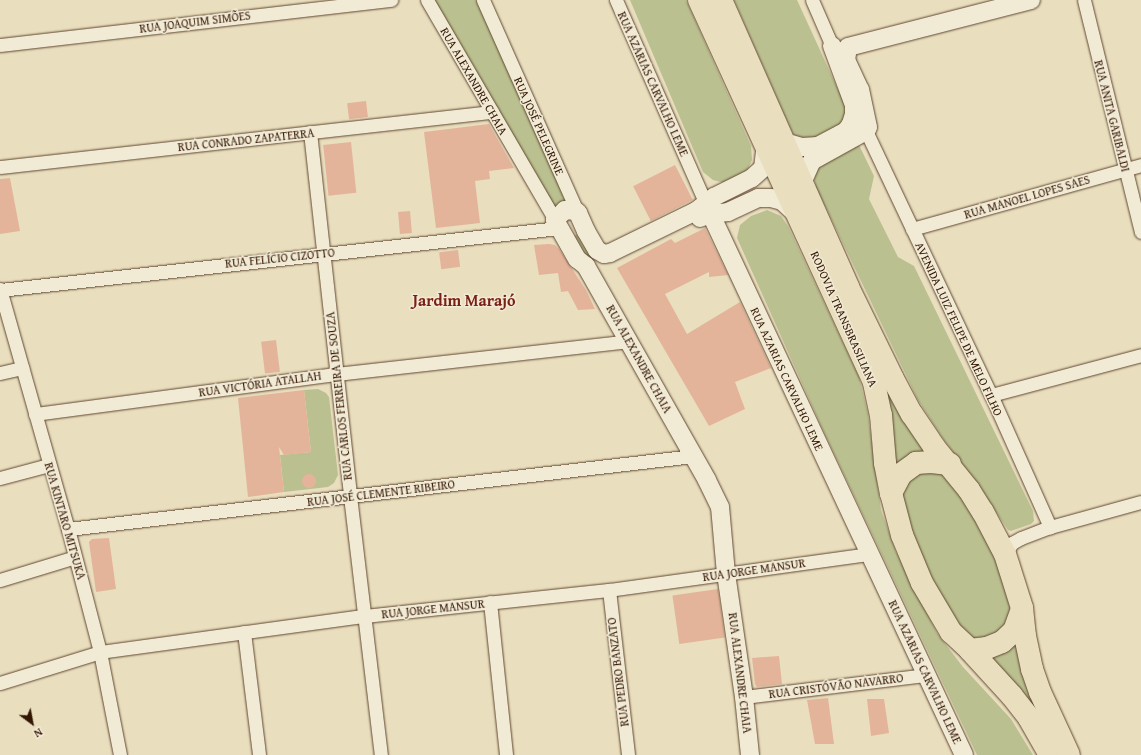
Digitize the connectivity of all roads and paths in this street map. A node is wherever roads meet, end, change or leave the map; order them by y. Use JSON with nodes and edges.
{"nodes":[{"id":1,"x":391,"y":0,"type":"edge"},
{"id":2,"x":427,"y":0,"type":"edge"},
{"id":3,"x":483,"y":0,"type":"edge"},
{"id":4,"x":616,"y":0,"type":"edge"},
{"id":5,"x":699,"y":0,"type":"edge"},
{"id":6,"x":721,"y":0,"type":"edge"},
{"id":7,"x":812,"y":0,"type":"edge"},
{"id":8,"x":980,"y":0,"type":"edge"},
{"id":9,"x":1031,"y":0,"type":"edge"},
{"id":10,"x":1084,"y":0,"type":"edge"},
{"id":11,"x":0,"y":44,"type":"edge"},
{"id":12,"x":842,"y":51,"type":"junction"},
{"id":13,"x":492,"y":112,"type":"junction"},
{"id":14,"x":866,"y":131,"type":"junction"},
{"id":15,"x":310,"y":132,"type":"junction"},
{"id":16,"x":775,"y":144,"type":"junction"},
{"id":17,"x":1141,"y":165,"type":"edge"},
{"id":18,"x":0,"y":168,"type":"edge"},
{"id":19,"x":1126,"y":169,"type":"junction"},
{"id":20,"x":802,"y":183,"type":"junction"},
{"id":21,"x":708,"y":209,"type":"junction"},
{"id":22,"x":795,"y":213,"type":"junction"},
{"id":23,"x":580,"y":218,"type":"junction"},
{"id":24,"x":559,"y":227,"type":"junction"},
{"id":25,"x":912,"y":229,"type":"junction"},
{"id":26,"x":1141,"y":232,"type":"edge"},
{"id":27,"x":323,"y":253,"type":"junction"},
{"id":28,"x":586,"y":266,"type":"junction"},
{"id":29,"x":0,"y":290,"type":"edge"},
{"id":30,"x":629,"y":341,"type":"junction"},
{"id":31,"x":1141,"y":355,"type":"edge"},
{"id":32,"x":22,"y":368,"type":"junction"},
{"id":33,"x":0,"y":373,"type":"edge"},
{"id":34,"x":336,"y":374,"type":"junction"},
{"id":35,"x":991,"y":395,"type":"junction"},
{"id":36,"x":35,"y":414,"type":"junction"},
{"id":37,"x":693,"y":456,"type":"junction"},
{"id":38,"x":950,"y":464,"type":"junction"},
{"id":39,"x":49,"y":465,"type":"junction"},
{"id":40,"x":0,"y":478,"type":"edge"},
{"id":41,"x":890,"y":493,"type":"junction"},
{"id":42,"x":350,"y":496,"type":"junction"},
{"id":43,"x":1141,"y":502,"type":"edge"},
{"id":44,"x":1050,"y":527,"type":"junction"},
{"id":45,"x":68,"y":529,"type":"junction"},
{"id":46,"x":869,"y":554,"type":"junction"},
{"id":47,"x":1005,"y":554,"type":"junction"},
{"id":48,"x":76,"y":557,"type":"junction"},
{"id":49,"x":726,"y":574,"type":"junction"},
{"id":50,"x":0,"y":580,"type":"edge"},
{"id":51,"x":609,"y":590,"type":"junction"},
{"id":52,"x":490,"y":602,"type":"junction"},
{"id":53,"x":1022,"y":608,"type":"junction"},
{"id":54,"x":364,"y":616,"type":"junction"},
{"id":55,"x":244,"y":632,"type":"junction"},
{"id":56,"x":970,"y":650,"type":"junction"},
{"id":57,"x":100,"y":652,"type":"junction"},
{"id":58,"x":928,"y":675,"type":"junction"},
{"id":59,"x":0,"y":683,"type":"edge"},
{"id":60,"x":744,"y":697,"type":"junction"},
{"id":61,"x":120,"y":755,"type":"edge"},
{"id":62,"x":259,"y":755,"type":"edge"},
{"id":63,"x":381,"y":755,"type":"edge"},
{"id":64,"x":506,"y":755,"type":"edge"},
{"id":65,"x":628,"y":755,"type":"edge"},
{"id":66,"x":750,"y":755,"type":"edge"},
{"id":67,"x":964,"y":755,"type":"edge"},
{"id":68,"x":1050,"y":755,"type":"edge"},
{"id":69,"x":1069,"y":755,"type":"edge"}],
"edges":[{"from":1,"to":11,"type":"street","name":"RUA JOAQUIM SIMÕES"},
{"from":2,"to":13,"type":"street","name":"RUA ALEXANDRE CHAIA"},
{"from":3,"to":23,"type":"street","name":"RUA JOSÉ PELEGRINE"},
{"from":4,"to":21,"type":"street","name":"RUA AZARIAS CARVALHO LEME"},
{"from":5,"to":16,"type":"highway","name":"RODOVIA TRANSBRASILIANA"},
{"from":6,"to":16,"type":"highway","name":"RODOVIA TRANSBRASILIANA"},
{"from":7,"to":12,"type":"street"},
{"from":8,"to":12,"type":"street"},
{"from":9,"to":12,"type":"street"},
{"from":10,"to":19,"type":"street","name":"RUA ANITA GARIBALDI"},
{"from":12,"to":14,"type":"street"},
{"from":12,"to":16,"type":"street"},
{"from":13,"to":15,"type":"street","name":"RUA CONRADO ZAPATERRA"},
{"from":13,"to":24,"type":"street","name":"RUA ALEXANDRE CHAIA"},
{"from":14,"to":20,"type":"street"},
{"from":14,"to":25,"type":"street","name":"AVENIDA LUIZ FELIPE DE MELO FILHO"},
{"from":15,"to":18,"type":"street","name":"RUA CONRADO ZAPATERRA"},
{"from":15,"to":27,"type":"street","name":"RUA CARLOS FERREIRA DE SOUZA"},
{"from":16,"to":20,"type":"highway","name":"RODOVIA TRANSBRASILIANA"},
{"from":16,"to":21,"type":"street"},
{"from":16,"to":22,"type":"highway","name":"RODOVIA TRANSBRASILIANA"},
{"from":17,"to":19,"type":"street","name":"RUA MANOEL LOPES SAES"},
{"from":19,"to":25,"type":"street","name":"RUA MANOEL LOPES SAES"},
{"from":19,"to":26,"type":"street","name":"RUA ANITA GARIBALDI"},
{"from":20,"to":38,"type":"highway","name":"RODOVIA TRANSBRASILIANA"},
{"from":21,"to":22,"type":"street"},
{"from":21,"to":23,"type":"street","name":"RUA JOSÉ PELEGRINE"},
{"from":21,"to":28,"type":"street"},
{"from":21,"to":46,"type":"street","name":"RUA AZARIAS CARVALHO LEME"},
{"from":22,"to":41,"type":"highway","name":"RODOVIA TRANSBRASILIANA"},
{"from":23,"to":24,"type":"street"},
{"from":24,"to":27,"type":"street","name":"RUA FELÍCIO CIZOTTO"},
{"from":24,"to":28,"type":"street","name":"RUA ALEXANDRE CHAIA"},
{"from":25,"to":35,"type":"street","name":"AVENIDA LUIZ FELIPE DE MELO FILHO"},
{"from":27,"to":29,"type":"street","name":"RUA FELÍCIO CIZOTTO"},
{"from":27,"to":34,"type":"street","name":"RUA CARLOS FERREIRA DE SOUZA"},
{"from":28,"to":30,"type":"street","name":"RUA ALEXANDRE CHAIA"},
{"from":29,"to":32,"type":"street","name":"RUA KINTARO MITSUKA"},
{"from":30,"to":34,"type":"street","name":"RUA VICTÓRIA ATALLAH"},
{"from":30,"to":37,"type":"street","name":"RUA ALEXANDRE CHAIA"},
{"from":31,"to":35,"type":"street"},
{"from":32,"to":33,"type":"street"},
{"from":32,"to":36,"type":"street","name":"RUA KINTARO MITSUKA"},
{"from":34,"to":36,"type":"street","name":"RUA VICTÓRIA ATALLAH"},
{"from":34,"to":42,"type":"street","name":"RUA CARLOS FERREIRA DE SOUZA"},
{"from":35,"to":44,"type":"street","name":"AVENIDA LUIZ FELIPE DE MELO FILHO"},
{"from":36,"to":39,"type":"street","name":"RUA KINTARO MITSUKA"},
{"from":37,"to":42,"type":"street","name":"RUA JOSÉ CLEMENTE RIBEIRO"},
{"from":37,"to":49,"type":"street","name":"RUA ALEXANDRE CHAIA"},
{"from":38,"to":41,"type":"highway"},
{"from":38,"to":47,"type":"highway","name":"RODOVIA TRANSBRASILIANA"},
{"from":39,"to":40,"type":"street"},
{"from":39,"to":45,"type":"street","name":"RUA KINTARO MITSUKA"},
{"from":41,"to":56,"type":"highway","name":"RODOVIA TRANSBRASILIANA"},
{"from":42,"to":45,"type":"street","name":"RUA JOSÉ CLEMENTE RIBEIRO"},
{"from":42,"to":54,"type":"street","name":"RUA CARLOS FERREIRA DE SOUZA"},
{"from":43,"to":44,"type":"street"},
{"from":44,"to":47,"type":"street"},
{"from":45,"to":48,"type":"street","name":"RUA KINTARO MITSUKA"},
{"from":46,"to":49,"type":"street","name":"RUA JORGE MANSUR"},
{"from":46,"to":58,"type":"street","name":"RUA AZARIAS CARVALHO LEME"},
{"from":47,"to":53,"type":"highway","name":"RODOVIA TRANSBRASILIANA"},
{"from":48,"to":50,"type":"street"},
{"from":48,"to":57,"type":"street","name":"RUA KINTARO MITSUKA"},
{"from":49,"to":51,"type":"street","name":"RUA JORGE MANSUR"},
{"from":49,"to":60,"type":"street","name":"RUA ALEXANDRE CHAIA"},
{"from":51,"to":52,"type":"street","name":"RUA JORGE MANSUR"},
{"from":51,"to":65,"type":"street","name":"RUA PEDRO BANZATO"},
{"from":52,"to":54,"type":"street","name":"RUA JORGE MANSUR"},
{"from":52,"to":64,"type":"street"},
{"from":53,"to":56,"type":"highway"},
{"from":53,"to":69,"type":"highway","name":"RODOVIA TRANSBRASILIANA"},
{"from":54,"to":55,"type":"street","name":"RUA JORGE MANSUR"},
{"from":54,"to":63,"type":"street","name":"RUA CARLOS FERREIRA DE SOUZA"},
{"from":55,"to":57,"type":"street","name":"RUA JORGE MANSUR"},
{"from":55,"to":62,"type":"street"},
{"from":56,"to":68,"type":"highway","name":"RODOVIA TRANSBRASILIANA"},
{"from":57,"to":59,"type":"street","name":"RUA JORGE MANSUR"},
{"from":57,"to":61,"type":"street","name":"RUA KINTARO MITSUKA"},
{"from":58,"to":60,"type":"street","name":"RUA CRISTÓVÃO NAVARRO"},
{"from":58,"to":67,"type":"street","name":"RUA AZARIAS CARVALHO LEME"},
{"from":60,"to":66,"type":"street","name":"RUA ALEXANDRE CHAIA"}]}
